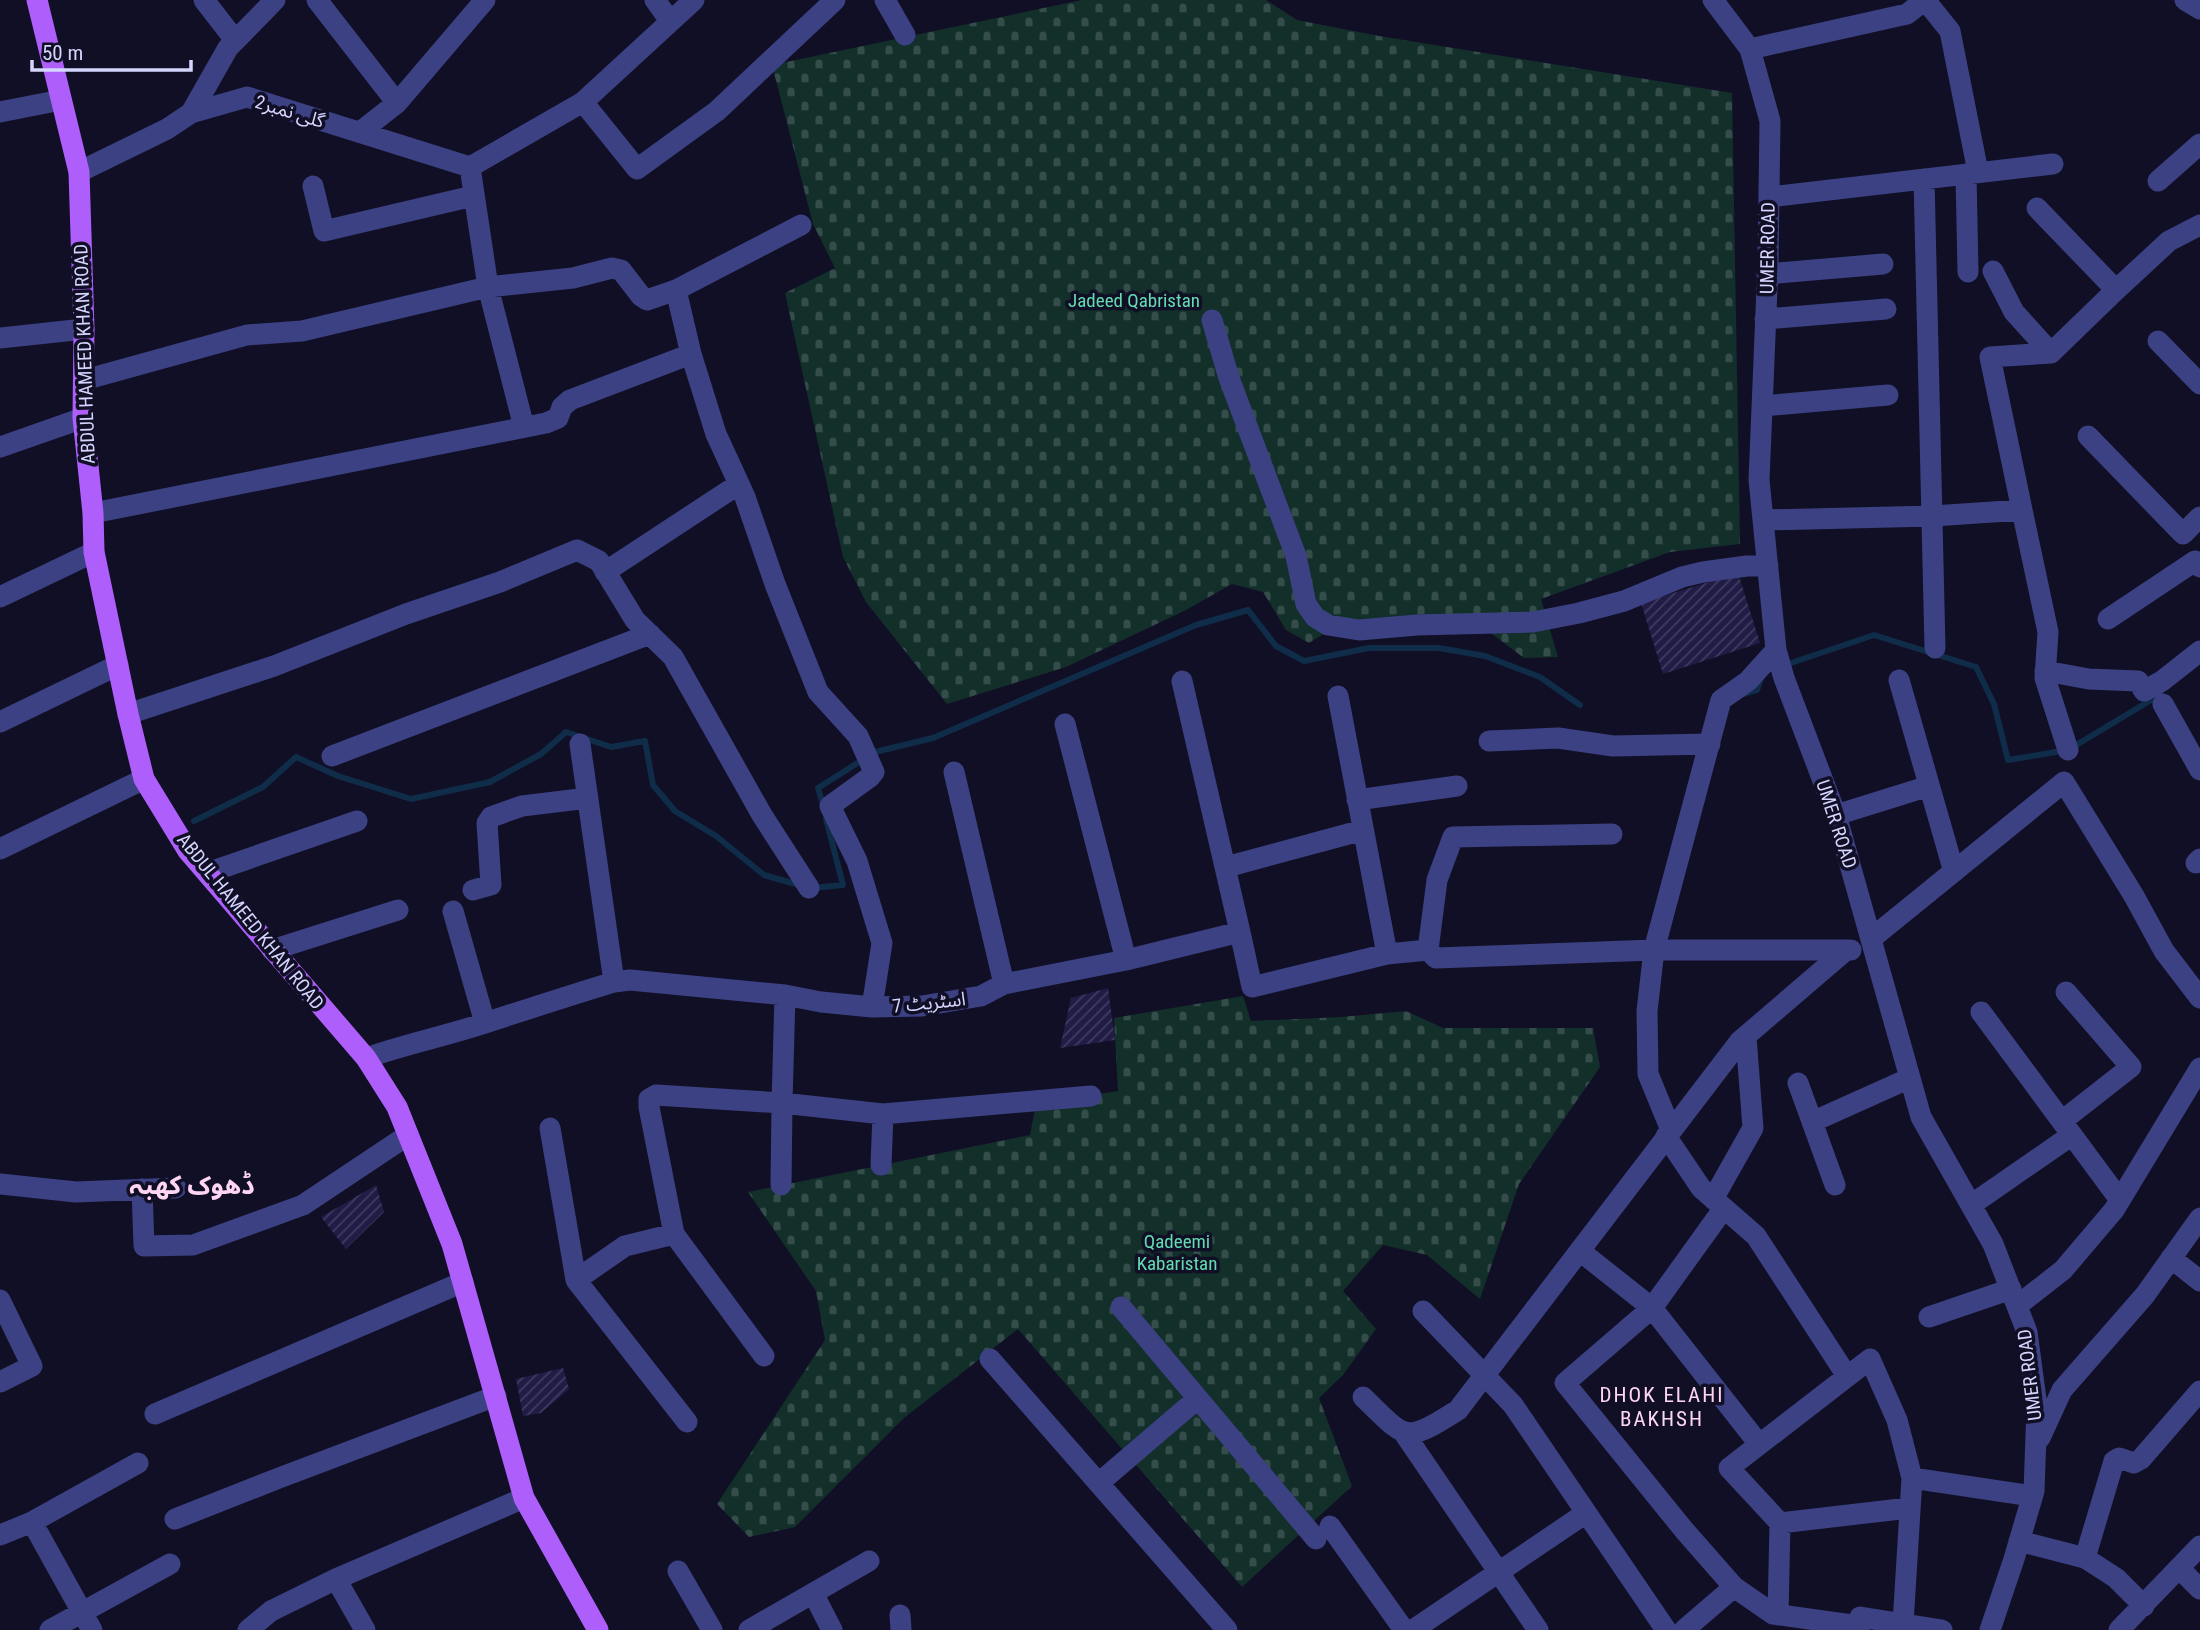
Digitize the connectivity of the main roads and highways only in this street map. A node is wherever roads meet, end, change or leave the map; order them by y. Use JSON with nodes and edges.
{"nodes":[{"id":1,"x":37,"y":0,"type":"edge"},
{"id":2,"x":598,"y":1630,"type":"edge"}],
"edges":[{"from":1,"to":2,"type":"main road","name":"ABDUL HAMEED KHAN ROAD"}]}
